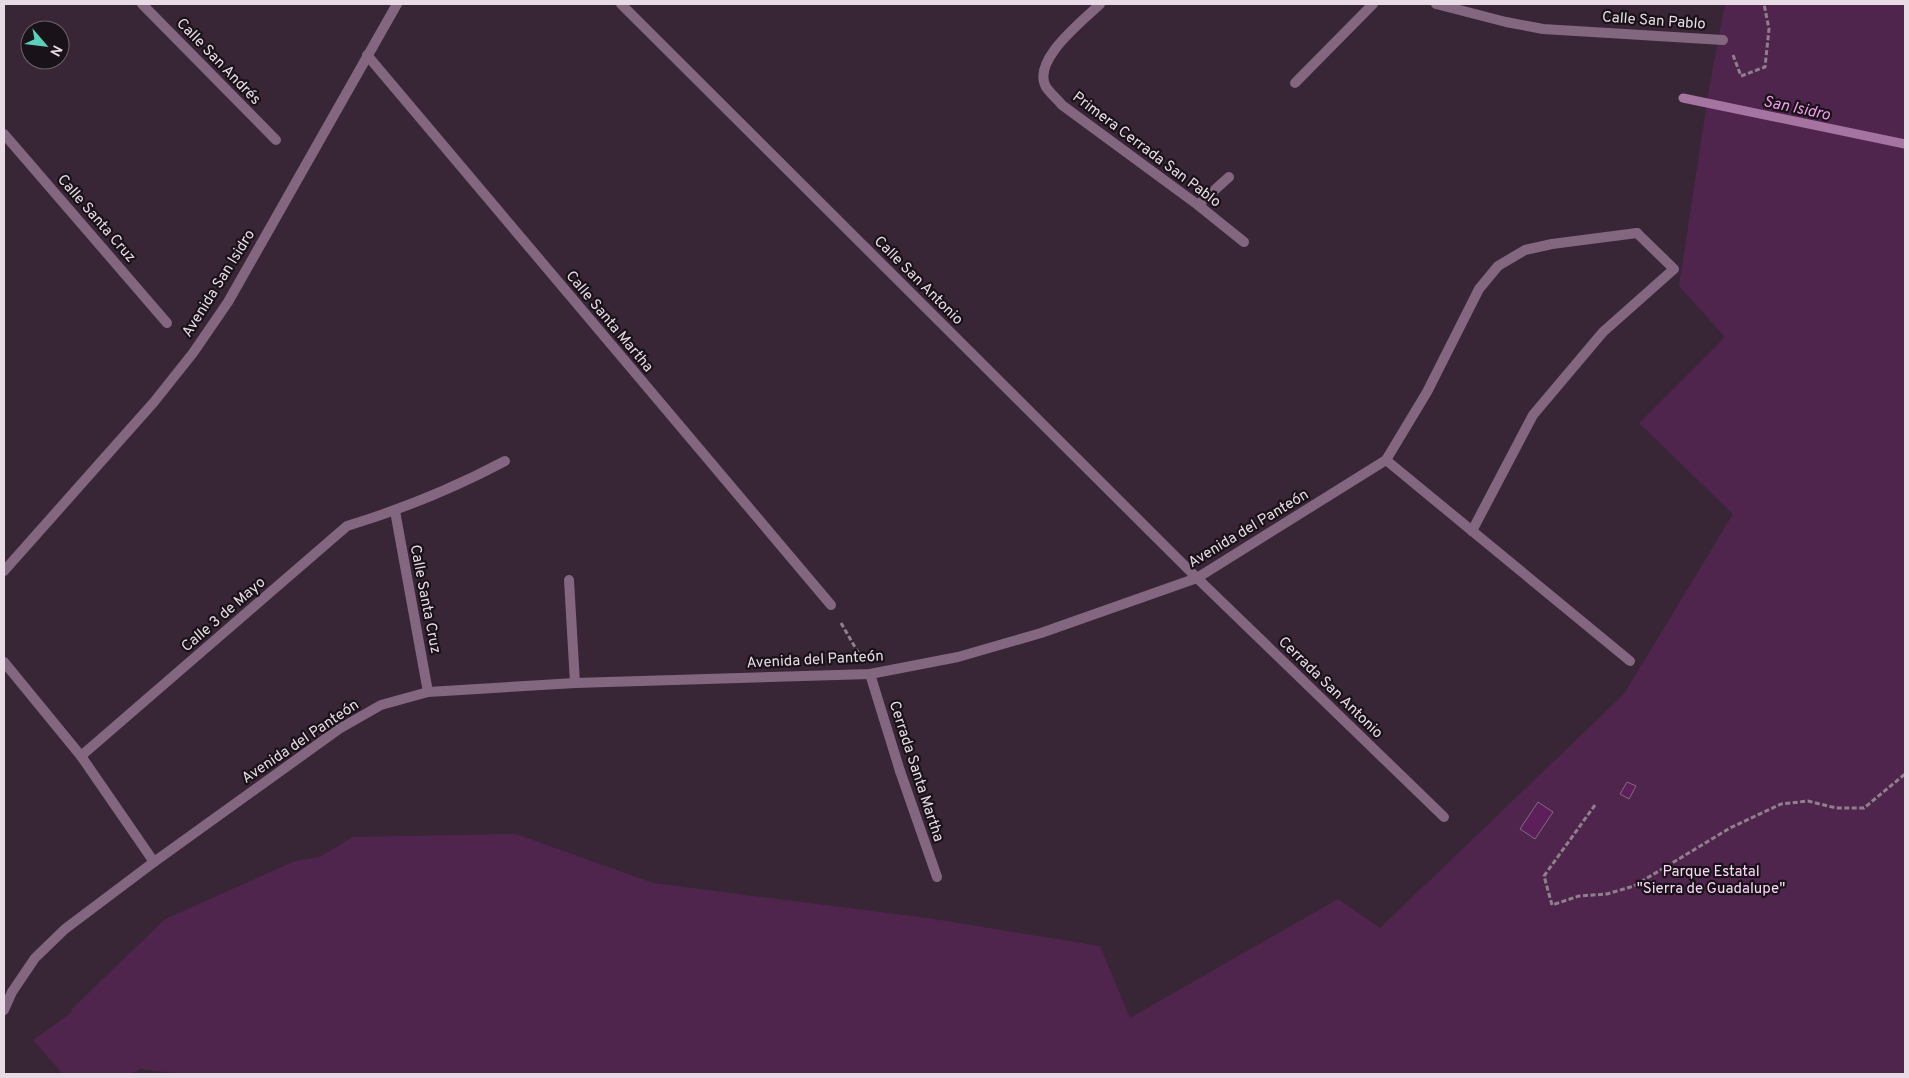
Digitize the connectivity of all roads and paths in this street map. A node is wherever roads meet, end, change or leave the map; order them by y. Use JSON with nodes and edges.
{"nodes":[{"id":1,"x":142,"y":4,"type":"edge"},
{"id":2,"x":397,"y":4,"type":"edge"},
{"id":3,"x":621,"y":4,"type":"edge"},
{"id":4,"x":1100,"y":4,"type":"edge"},
{"id":5,"x":1374,"y":4,"type":"edge"},
{"id":6,"x":1436,"y":4,"type":"edge"},
{"id":7,"x":1764,"y":4,"type":"edge"},
{"id":8,"x":1454,"y":6,"type":"edge"},
{"id":9,"x":1723,"y":40,"type":"joint"},
{"id":10,"x":367,"y":55,"type":"junction"},
{"id":11,"x":1296,"y":83,"type":"dead end"},
{"id":12,"x":4,"y":134,"type":"edge"},
{"id":13,"x":276,"y":140,"type":"dead end"},
{"id":14,"x":1230,"y":177,"type":"dead end"},
{"id":15,"x":1198,"y":205,"type":"junction"},
{"id":16,"x":1244,"y":242,"type":"dead end"},
{"id":17,"x":167,"y":323,"type":"dead end"},
{"id":18,"x":1386,"y":460,"type":"junction"},
{"id":19,"x":505,"y":461,"type":"dead end"},
{"id":20,"x":395,"y":511,"type":"junction"},
{"id":21,"x":1472,"y":532,"type":"junction"},
{"id":22,"x":4,"y":571,"type":"edge"},
{"id":23,"x":1196,"y":578,"type":"junction"},
{"id":24,"x":569,"y":580,"type":"dead end"},
{"id":25,"x":831,"y":605,"type":"joint"},
{"id":26,"x":1630,"y":661,"type":"dead end"},
{"id":27,"x":4,"y":662,"type":"edge"},
{"id":28,"x":870,"y":674,"type":"junction"},
{"id":29,"x":575,"y":684,"type":"junction"},
{"id":30,"x":428,"y":692,"type":"junction"},
{"id":31,"x":80,"y":756,"type":"junction"},
{"id":32,"x":1905,"y":774,"type":"edge"},
{"id":33,"x":1595,"y":805,"type":"dead end"},
{"id":34,"x":1444,"y":817,"type":"dead end"},
{"id":35,"x":154,"y":862,"type":"junction"},
{"id":36,"x":937,"y":877,"type":"dead end"},
{"id":37,"x":4,"y":1010,"type":"edge"}],
"edges":[{"from":1,"to":13,"type":"street","name":"Calle San Andrés"},
{"from":2,"to":10,"type":"street","name":"Avenida San Isidro"},
{"from":3,"to":23,"type":"street","name":"Calle San Antonio"},
{"from":4,"to":15,"type":"street","name":"Primera Cerrada San Pablo"},
{"from":5,"to":11,"type":"street"},
{"from":6,"to":8,"type":"street","name":"Calle San Pablo"},
{"from":7,"to":9,"type":"path"},
{"from":8,"to":9,"type":"street","name":"Calle San Pablo"},
{"from":10,"to":22,"type":"street","name":"Avenida San Isidro"},
{"from":10,"to":25,"type":"street","name":"Calle Santa Martha"},
{"from":12,"to":17,"type":"street","name":"Calle Santa Cruz"},
{"from":14,"to":15,"type":"street"},
{"from":15,"to":16,"type":"street","name":"Primera Cerrada San Pablo"},
{"from":18,"to":21,"type":"street"},
{"from":18,"to":21,"type":"street","name":"Avenida del Panteón"},
{"from":18,"to":23,"type":"street","name":"Avenida del Panteón"},
{"from":19,"to":20,"type":"street","name":"Calle 3 de Mayo"},
{"from":20,"to":30,"type":"street","name":"Calle Santa Cruz"},
{"from":20,"to":31,"type":"street","name":"Calle 3 de Mayo"},
{"from":21,"to":26,"type":"street"},
{"from":23,"to":28,"type":"street","name":"Avenida del Panteón"},
{"from":23,"to":34,"type":"street","name":"Cerrada San Antonio"},
{"from":24,"to":29,"type":"street"},
{"from":25,"to":28,"type":"path"},
{"from":27,"to":31,"type":"street"},
{"from":28,"to":29,"type":"street","name":"Avenida del Panteón"},
{"from":28,"to":36,"type":"street","name":"Cerrada Santa Martha"},
{"from":29,"to":30,"type":"street","name":"Avenida del Panteón"},
{"from":30,"to":35,"type":"street","name":"Avenida del Panteón"},
{"from":31,"to":35,"type":"street"},
{"from":32,"to":33,"type":"path"},
{"from":35,"to":37,"type":"street","name":"Avenida del Panteón"}]}
